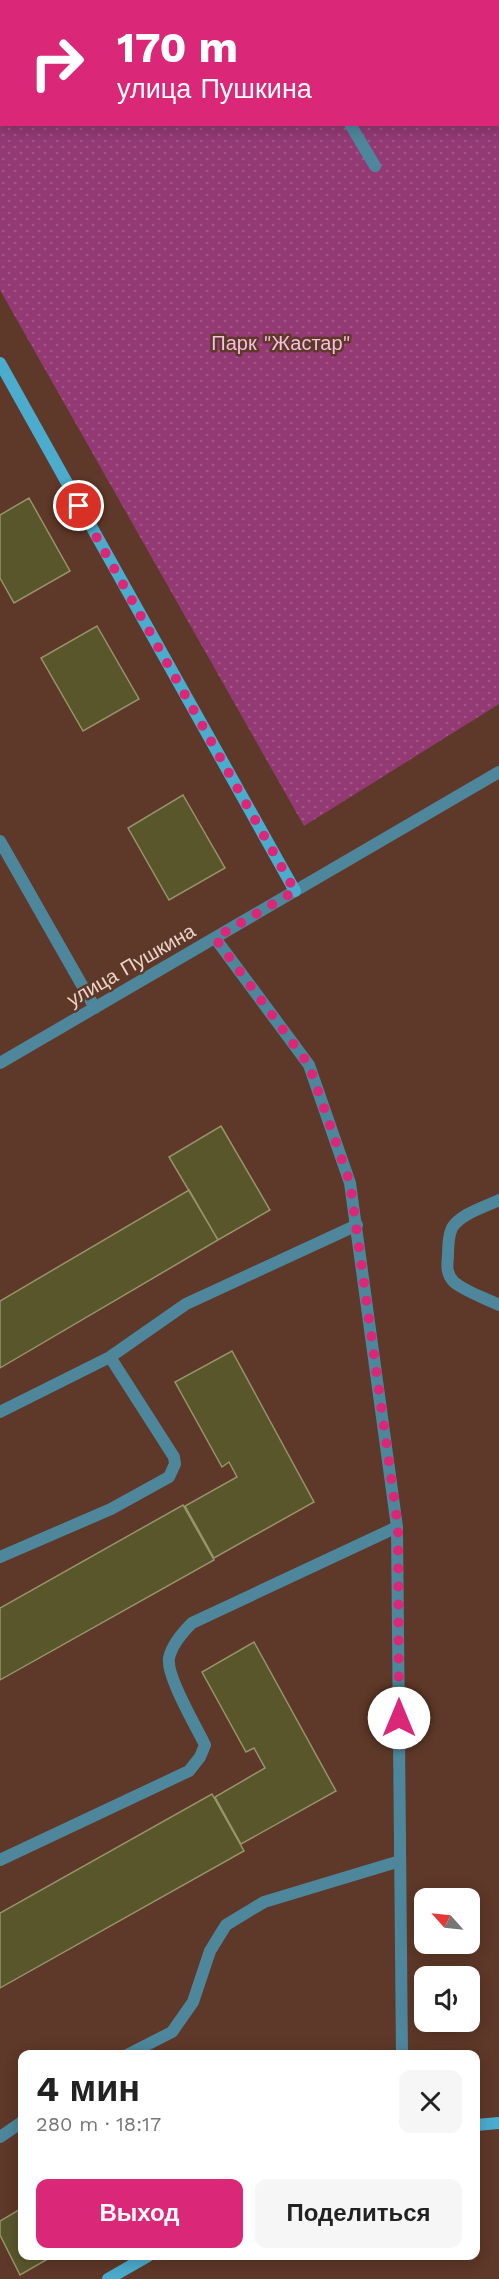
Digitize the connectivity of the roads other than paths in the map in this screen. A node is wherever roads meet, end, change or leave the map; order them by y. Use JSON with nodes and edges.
{"nodes":[{"id":1,"x":351,"y":126,"type":"edge"},
{"id":2,"x":375,"y":166,"type":"dead end"},
{"id":3,"x":0,"y":363,"type":"edge"},
{"id":4,"x":499,"y":772,"type":"edge"},
{"id":5,"x":0,"y":841,"type":"edge"},
{"id":6,"x":295,"y":891,"type":"junction"},
{"id":7,"x":215,"y":938,"type":"junction"},
{"id":8,"x":95,"y":1008,"type":"junction"},
{"id":9,"x":0,"y":1063,"type":"edge"},
{"id":10,"x":499,"y":1200,"type":"edge"},
{"id":11,"x":357,"y":1225,"type":"junction"},
{"id":12,"x":499,"y":1305,"type":"edge"},
{"id":13,"x":110,"y":1357,"type":"junction"},
{"id":14,"x":0,"y":1412,"type":"edge"},
{"id":15,"x":398,"y":1527,"type":"junction"},
{"id":16,"x":0,"y":1557,"type":"edge"},
{"id":17,"x":0,"y":1860,"type":"edge"},
{"id":18,"x":400,"y":1861,"type":"junction"},
{"id":19,"x":137,"y":2050,"type":"edge"},
{"id":20,"x":402,"y":2050,"type":"edge"},
{"id":21,"x":499,"y":2123,"type":"edge"},
{"id":22,"x":18,"y":2125,"type":"edge"},
{"id":23,"x":480,"y":2125,"type":"edge"},
{"id":24,"x":0,"y":2137,"type":"edge"},
{"id":25,"x":141,"y":2260,"type":"edge"},
{"id":26,"x":108,"y":2279,"type":"edge"}],
"edges":[{"from":1,"to":2,"type":"street"},
{"from":3,"to":6,"type":"street"},
{"from":4,"to":6,"type":"street","name":"улица Пушкина"},
{"from":5,"to":8,"type":"street"},
{"from":6,"to":7,"type":"street","name":"улица Пушкина"},
{"from":7,"to":8,"type":"street","name":"улица Пушкина"},
{"from":7,"to":11,"type":"street"},
{"from":8,"to":9,"type":"street","name":"улица Пушкина"},
{"from":10,"to":12,"type":"street"},
{"from":11,"to":13,"type":"street"},
{"from":11,"to":15,"type":"street"},
{"from":13,"to":14,"type":"street"},
{"from":13,"to":16,"type":"street"},
{"from":15,"to":17,"type":"street"},
{"from":15,"to":18,"type":"street"},
{"from":18,"to":19,"type":"street"},
{"from":18,"to":20,"type":"street"},
{"from":21,"to":23,"type":"street"},
{"from":22,"to":24,"type":"street"},
{"from":25,"to":26,"type":"street"}]}
